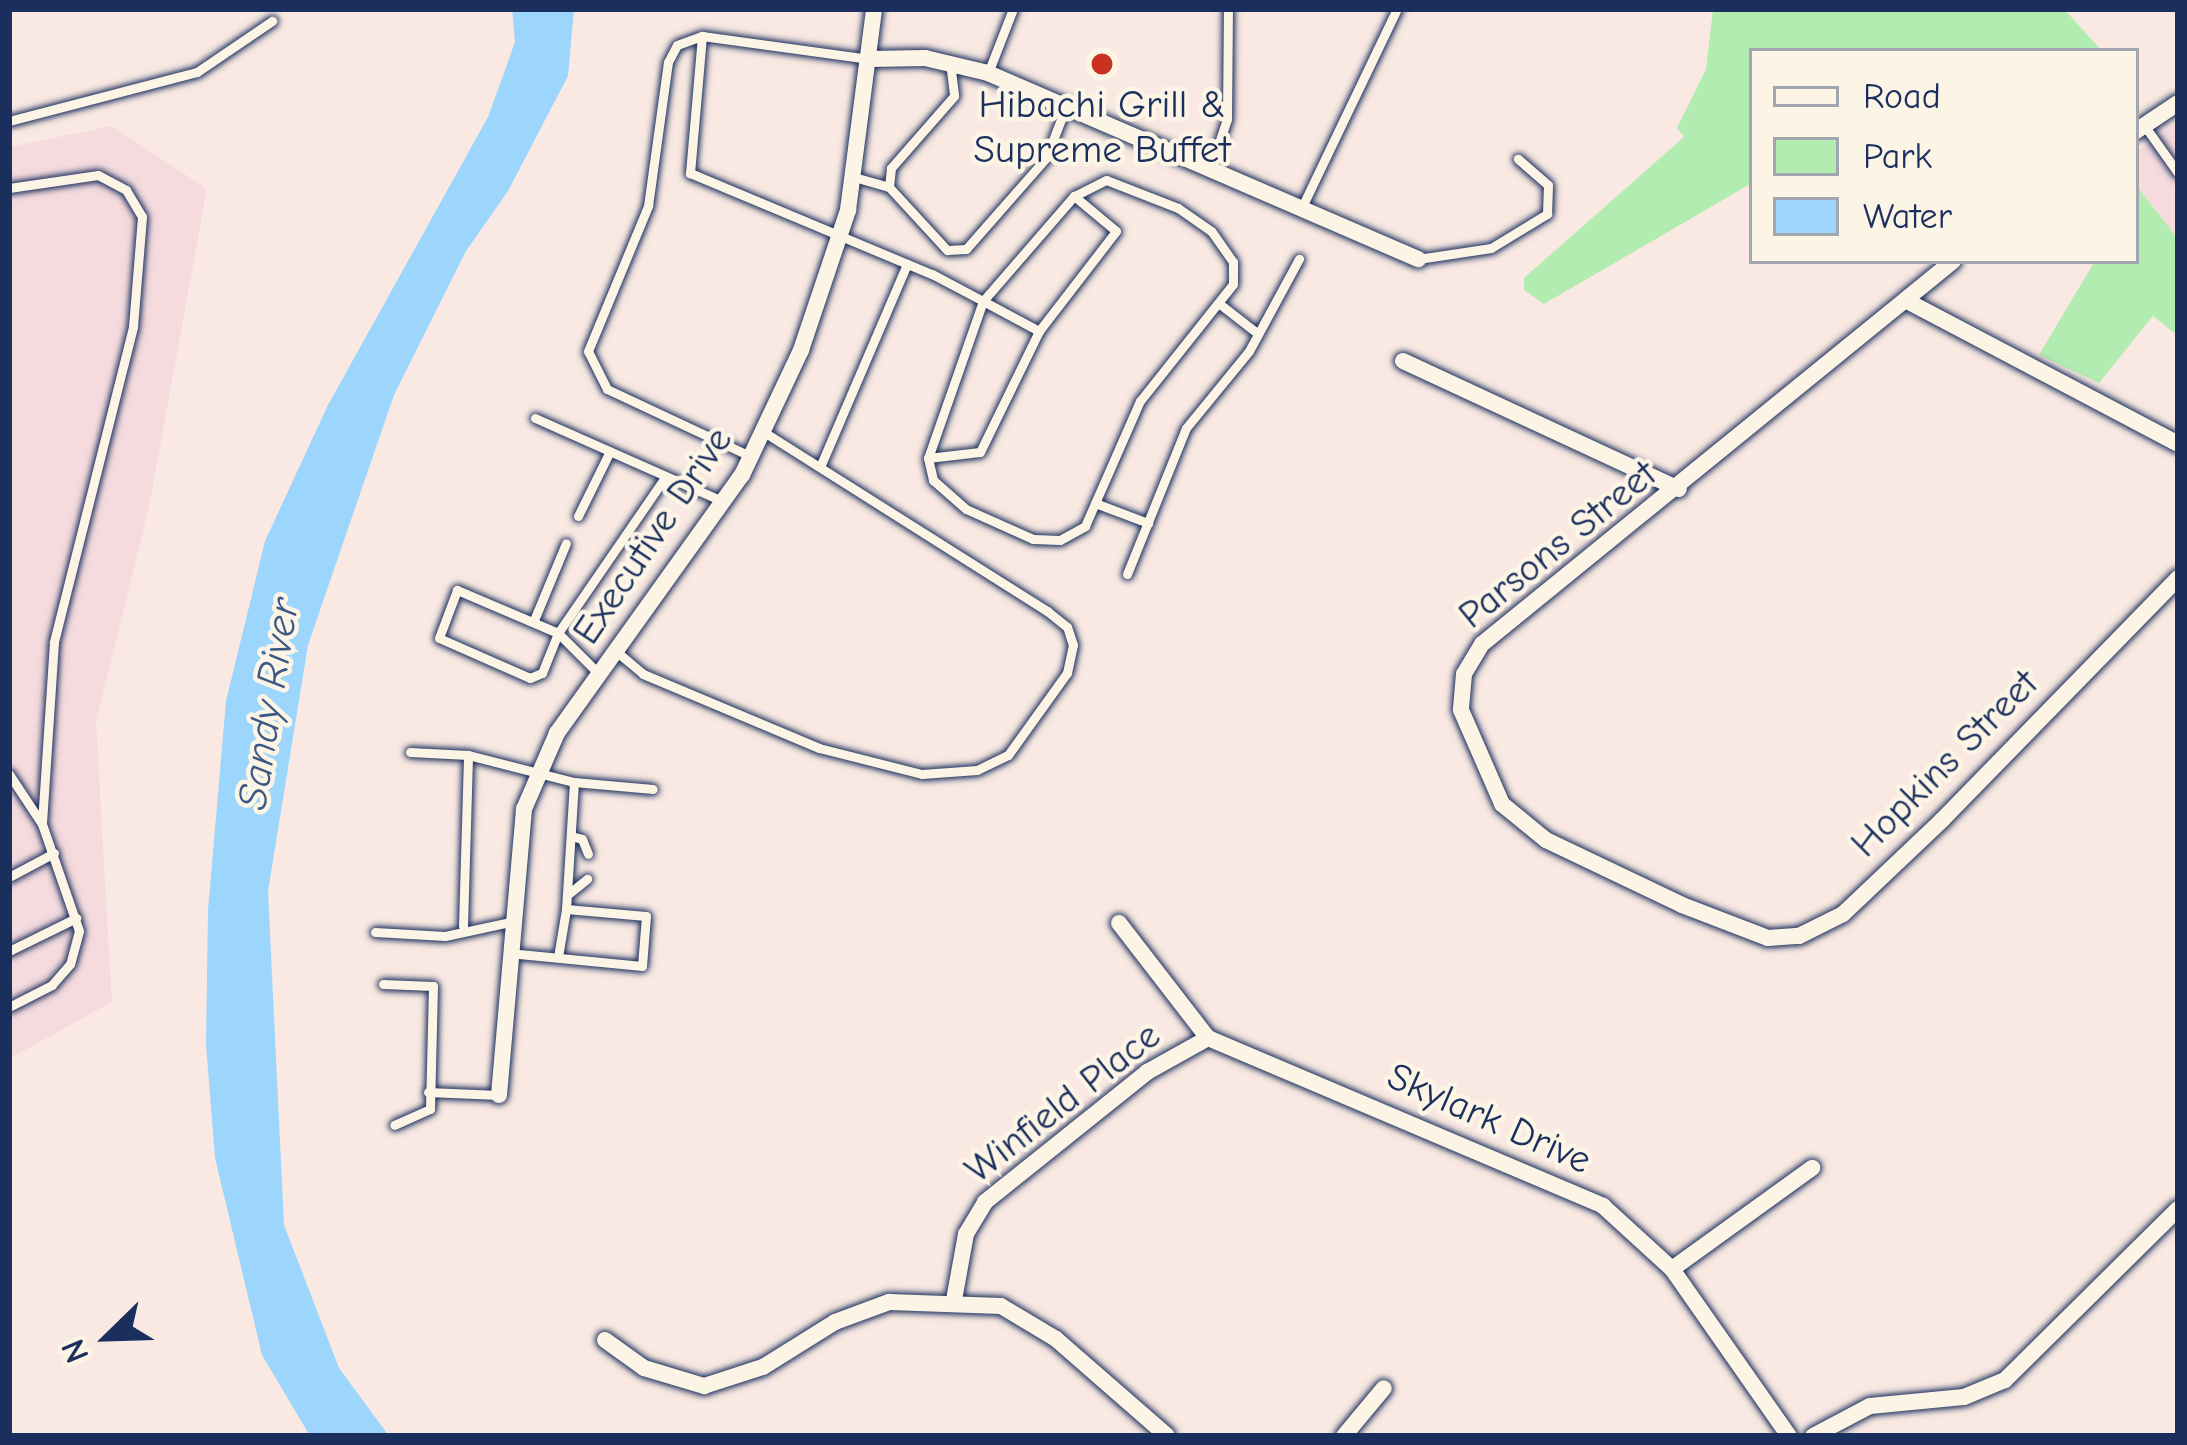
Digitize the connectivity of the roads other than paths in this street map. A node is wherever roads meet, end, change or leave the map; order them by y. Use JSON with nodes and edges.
{"nodes":[{"id":1,"x":874,"y":9,"type":"edge"},
{"id":2,"x":1013,"y":9,"type":"edge"},
{"id":3,"x":1228,"y":9,"type":"edge"},
{"id":4,"x":1397,"y":9,"type":"edge"},
{"id":5,"x":272,"y":21,"type":"dead end"},
{"id":6,"x":702,"y":36,"type":"junction"},
{"id":7,"x":868,"y":59,"type":"junction"},
{"id":8,"x":950,"y":62,"type":"junction"},
{"id":9,"x":988,"y":73,"type":"junction"},
{"id":10,"x":2178,"y":103,"type":"edge"},
{"id":11,"x":1065,"y":109,"type":"junction"},
{"id":12,"x":9,"y":121,"type":"edge"},
{"id":13,"x":2140,"y":128,"type":"edge"},
{"id":14,"x":1518,"y":159,"type":"dead end"},
{"id":15,"x":2176,"y":166,"type":"edge"},
{"id":16,"x":1210,"y":170,"type":"junction"},
{"id":17,"x":854,"y":178,"type":"junction"},
{"id":18,"x":889,"y":187,"type":"junction"},
{"id":19,"x":9,"y":188,"type":"edge"},
{"id":20,"x":1074,"y":196,"type":"junction"},
{"id":21,"x":1300,"y":211,"type":"junction"},
{"id":22,"x":840,"y":238,"type":"junction"},
{"id":23,"x":946,"y":250,"type":"junction"},
{"id":24,"x":1299,"y":259,"type":"dead end"},
{"id":25,"x":1418,"y":259,"type":"joint"},
{"id":26,"x":907,"y":264,"type":"junction"},
{"id":27,"x":1950,"y":264,"type":"edge"},
{"id":28,"x":932,"y":274,"type":"junction"},
{"id":29,"x":983,"y":301,"type":"junction"},
{"id":30,"x":1907,"y":301,"type":"junction"},
{"id":31,"x":1221,"y":305,"type":"junction"},
{"id":32,"x":1039,"y":331,"type":"junction"},
{"id":33,"x":1257,"y":334,"type":"junction"},
{"id":34,"x":1403,"y":361,"type":"dead end"},
{"id":35,"x":535,"y":418,"type":"dead end"},
{"id":36,"x":762,"y":431,"type":"junction"},
{"id":37,"x":2178,"y":444,"type":"edge"},
{"id":38,"x":610,"y":452,"type":"junction"},
{"id":39,"x":750,"y":456,"type":"junction"},
{"id":40,"x":928,"y":458,"type":"junction"},
{"id":41,"x":820,"y":467,"type":"junction"},
{"id":42,"x":664,"y":479,"type":"junction"},
{"id":43,"x":1679,"y":489,"type":"junction"},
{"id":44,"x":725,"y":502,"type":"junction"},
{"id":45,"x":1095,"y":503,"type":"junction"},
{"id":46,"x":578,"y":516,"type":"dead end"},
{"id":47,"x":1148,"y":523,"type":"junction"},
{"id":48,"x":566,"y":543,"type":"dead end"},
{"id":49,"x":1127,"y":574,"type":"dead end"},
{"id":50,"x":2178,"y":578,"type":"edge"},
{"id":51,"x":534,"y":620,"type":"junction"},
{"id":52,"x":558,"y":633,"type":"junction"},
{"id":53,"x":617,"y":652,"type":"junction"},
{"id":54,"x":600,"y":675,"type":"junction"},
{"id":55,"x":410,"y":752,"type":"dead end"},
{"id":56,"x":468,"y":754,"type":"junction"},
{"id":57,"x":537,"y":772,"type":"junction"},
{"id":58,"x":9,"y":774,"type":"edge"},
{"id":59,"x":574,"y":782,"type":"junction"},
{"id":60,"x":653,"y":789,"type":"dead end"},
{"id":61,"x":41,"y":824,"type":"junction"},
{"id":62,"x":571,"y":836,"type":"junction"},
{"id":63,"x":54,"y":853,"type":"junction"},
{"id":64,"x":588,"y":854,"type":"dead end"},
{"id":65,"x":9,"y":877,"type":"edge"},
{"id":66,"x":587,"y":879,"type":"dead end"},
{"id":67,"x":567,"y":896,"type":"junction"},
{"id":68,"x":566,"y":909,"type":"junction"},
{"id":69,"x":76,"y":918,"type":"junction"},
{"id":70,"x":510,"y":922,"type":"junction"},
{"id":71,"x":1119,"y":923,"type":"dead end"},
{"id":72,"x":1733,"y":925,"type":"joint"},
{"id":73,"x":463,"y":926,"type":"junction"},
{"id":74,"x":375,"y":932,"type":"dead end"},
{"id":75,"x":9,"y":951,"type":"edge"},
{"id":76,"x":508,"y":952,"type":"junction"},
{"id":77,"x":558,"y":957,"type":"junction"},
{"id":78,"x":383,"y":984,"type":"dead end"},
{"id":79,"x":9,"y":1006,"type":"edge"},
{"id":80,"x":1208,"y":1038,"type":"junction"},
{"id":81,"x":428,"y":1092,"type":"junction"},
{"id":82,"x":499,"y":1095,"type":"joint"},
{"id":83,"x":394,"y":1125,"type":"dead end"},
{"id":84,"x":1812,"y":1168,"type":"dead end"},
{"id":85,"x":2178,"y":1209,"type":"edge"},
{"id":86,"x":1672,"y":1269,"type":"junction"},
{"id":87,"x":954,"y":1300,"type":"junction"},
{"id":88,"x":604,"y":1340,"type":"dead end"},
{"id":89,"x":1384,"y":1388,"type":"dead end"},
{"id":90,"x":1167,"y":1436,"type":"edge"},
{"id":91,"x":1344,"y":1436,"type":"edge"},
{"id":92,"x":1789,"y":1436,"type":"edge"},
{"id":93,"x":1813,"y":1436,"type":"edge"}],
"edges":[{"from":1,"to":7,"type":"street","name":"Executive Drive"},
{"from":2,"to":9,"type":"lane"},
{"from":3,"to":16,"type":"lane"},
{"from":4,"to":21,"type":"lane"},
{"from":5,"to":12,"type":"lane"},
{"from":6,"to":7,"type":"lane"},
{"from":6,"to":22,"type":"lane"},
{"from":6,"to":39,"type":"lane"},
{"from":7,"to":8,"type":"street"},
{"from":7,"to":17,"type":"street","name":"Executive Drive"},
{"from":8,"to":9,"type":"street"},
{"from":8,"to":18,"type":"lane"},
{"from":9,"to":11,"type":"street"},
{"from":10,"to":13,"type":"street"},
{"from":11,"to":16,"type":"street"},
{"from":11,"to":23,"type":"lane"},
{"from":13,"to":15,"type":"lane"},
{"from":14,"to":25,"type":"lane"},
{"from":16,"to":21,"type":"street"},
{"from":17,"to":18,"type":"lane"},
{"from":17,"to":22,"type":"street","name":"Executive Drive"},
{"from":18,"to":23,"type":"lane"},
{"from":19,"to":61,"type":"lane"},
{"from":20,"to":29,"type":"lane"},
{"from":20,"to":31,"type":"lane"},
{"from":20,"to":32,"type":"lane"},
{"from":21,"to":25,"type":"street"},
{"from":22,"to":26,"type":"lane"},
{"from":22,"to":36,"type":"street","name":"Executive Drive"},
{"from":23,"to":28,"type":"lane"},
{"from":24,"to":33,"type":"lane"},
{"from":26,"to":28,"type":"lane"},
{"from":26,"to":41,"type":"lane"},
{"from":27,"to":30,"type":"street","name":"Parsons Street"},
{"from":28,"to":29,"type":"lane"},
{"from":29,"to":32,"type":"lane"},
{"from":29,"to":40,"type":"lane"},
{"from":30,"to":37,"type":"street"},
{"from":30,"to":43,"type":"street","name":"Parsons Street"},
{"from":31,"to":33,"type":"lane"},
{"from":31,"to":45,"type":"lane"},
{"from":32,"to":40,"type":"lane"},
{"from":33,"to":47,"type":"lane"},
{"from":34,"to":43,"type":"street"},
{"from":35,"to":38,"type":"lane"},
{"from":36,"to":39,"type":"street","name":"Executive Drive"},
{"from":36,"to":41,"type":"lane"},
{"from":38,"to":42,"type":"lane"},
{"from":38,"to":46,"type":"lane"},
{"from":39,"to":44,"type":"street","name":"Executive Drive"},
{"from":40,"to":45,"type":"lane"},
{"from":41,"to":53,"type":"lane"},
{"from":42,"to":44,"type":"lane"},
{"from":42,"to":52,"type":"lane"},
{"from":43,"to":72,"type":"street","name":"Parsons Street"},
{"from":44,"to":53,"type":"street","name":"Executive Drive"},
{"from":45,"to":47,"type":"lane"},
{"from":47,"to":49,"type":"lane"},
{"from":48,"to":51,"type":"lane"},
{"from":50,"to":72,"type":"street","name":"Hopkins Street"},
{"from":51,"to":52,"type":"lane"},
{"from":51,"to":52,"type":"lane"},
{"from":52,"to":54,"type":"lane"},
{"from":53,"to":54,"type":"street","name":"Executive Drive"},
{"from":54,"to":57,"type":"street","name":"Executive Drive"},
{"from":55,"to":56,"type":"lane"},
{"from":56,"to":57,"type":"lane"},
{"from":56,"to":73,"type":"lane"},
{"from":57,"to":59,"type":"lane"},
{"from":57,"to":70,"type":"street","name":"Executive Drive"},
{"from":58,"to":61,"type":"lane"},
{"from":59,"to":60,"type":"lane"},
{"from":59,"to":62,"type":"lane"},
{"from":61,"to":63,"type":"lane"},
{"from":62,"to":64,"type":"lane"},
{"from":62,"to":67,"type":"lane"},
{"from":63,"to":65,"type":"lane"},
{"from":63,"to":69,"type":"lane"},
{"from":66,"to":67,"type":"lane"},
{"from":67,"to":68,"type":"lane"},
{"from":68,"to":77,"type":"lane"},
{"from":68,"to":77,"type":"lane"},
{"from":69,"to":75,"type":"lane"},
{"from":69,"to":79,"type":"lane"},
{"from":70,"to":73,"type":"lane"},
{"from":70,"to":76,"type":"street","name":"Executive Drive"},
{"from":71,"to":80,"type":"street","name":"Skylark Drive"},
{"from":73,"to":74,"type":"lane"},
{"from":76,"to":77,"type":"lane"},
{"from":76,"to":82,"type":"street","name":"Executive Drive"},
{"from":78,"to":81,"type":"lane"},
{"from":80,"to":86,"type":"street","name":"Skylark Drive"},
{"from":80,"to":87,"type":"street","name":"Winfield Place"},
{"from":81,"to":82,"type":"lane"},
{"from":81,"to":83,"type":"lane"},
{"from":84,"to":86,"type":"street"},
{"from":85,"to":93,"type":"street"},
{"from":86,"to":92,"type":"street","name":"Skylark Drive"},
{"from":87,"to":88,"type":"street"},
{"from":87,"to":90,"type":"street"},
{"from":89,"to":91,"type":"street"}]}
